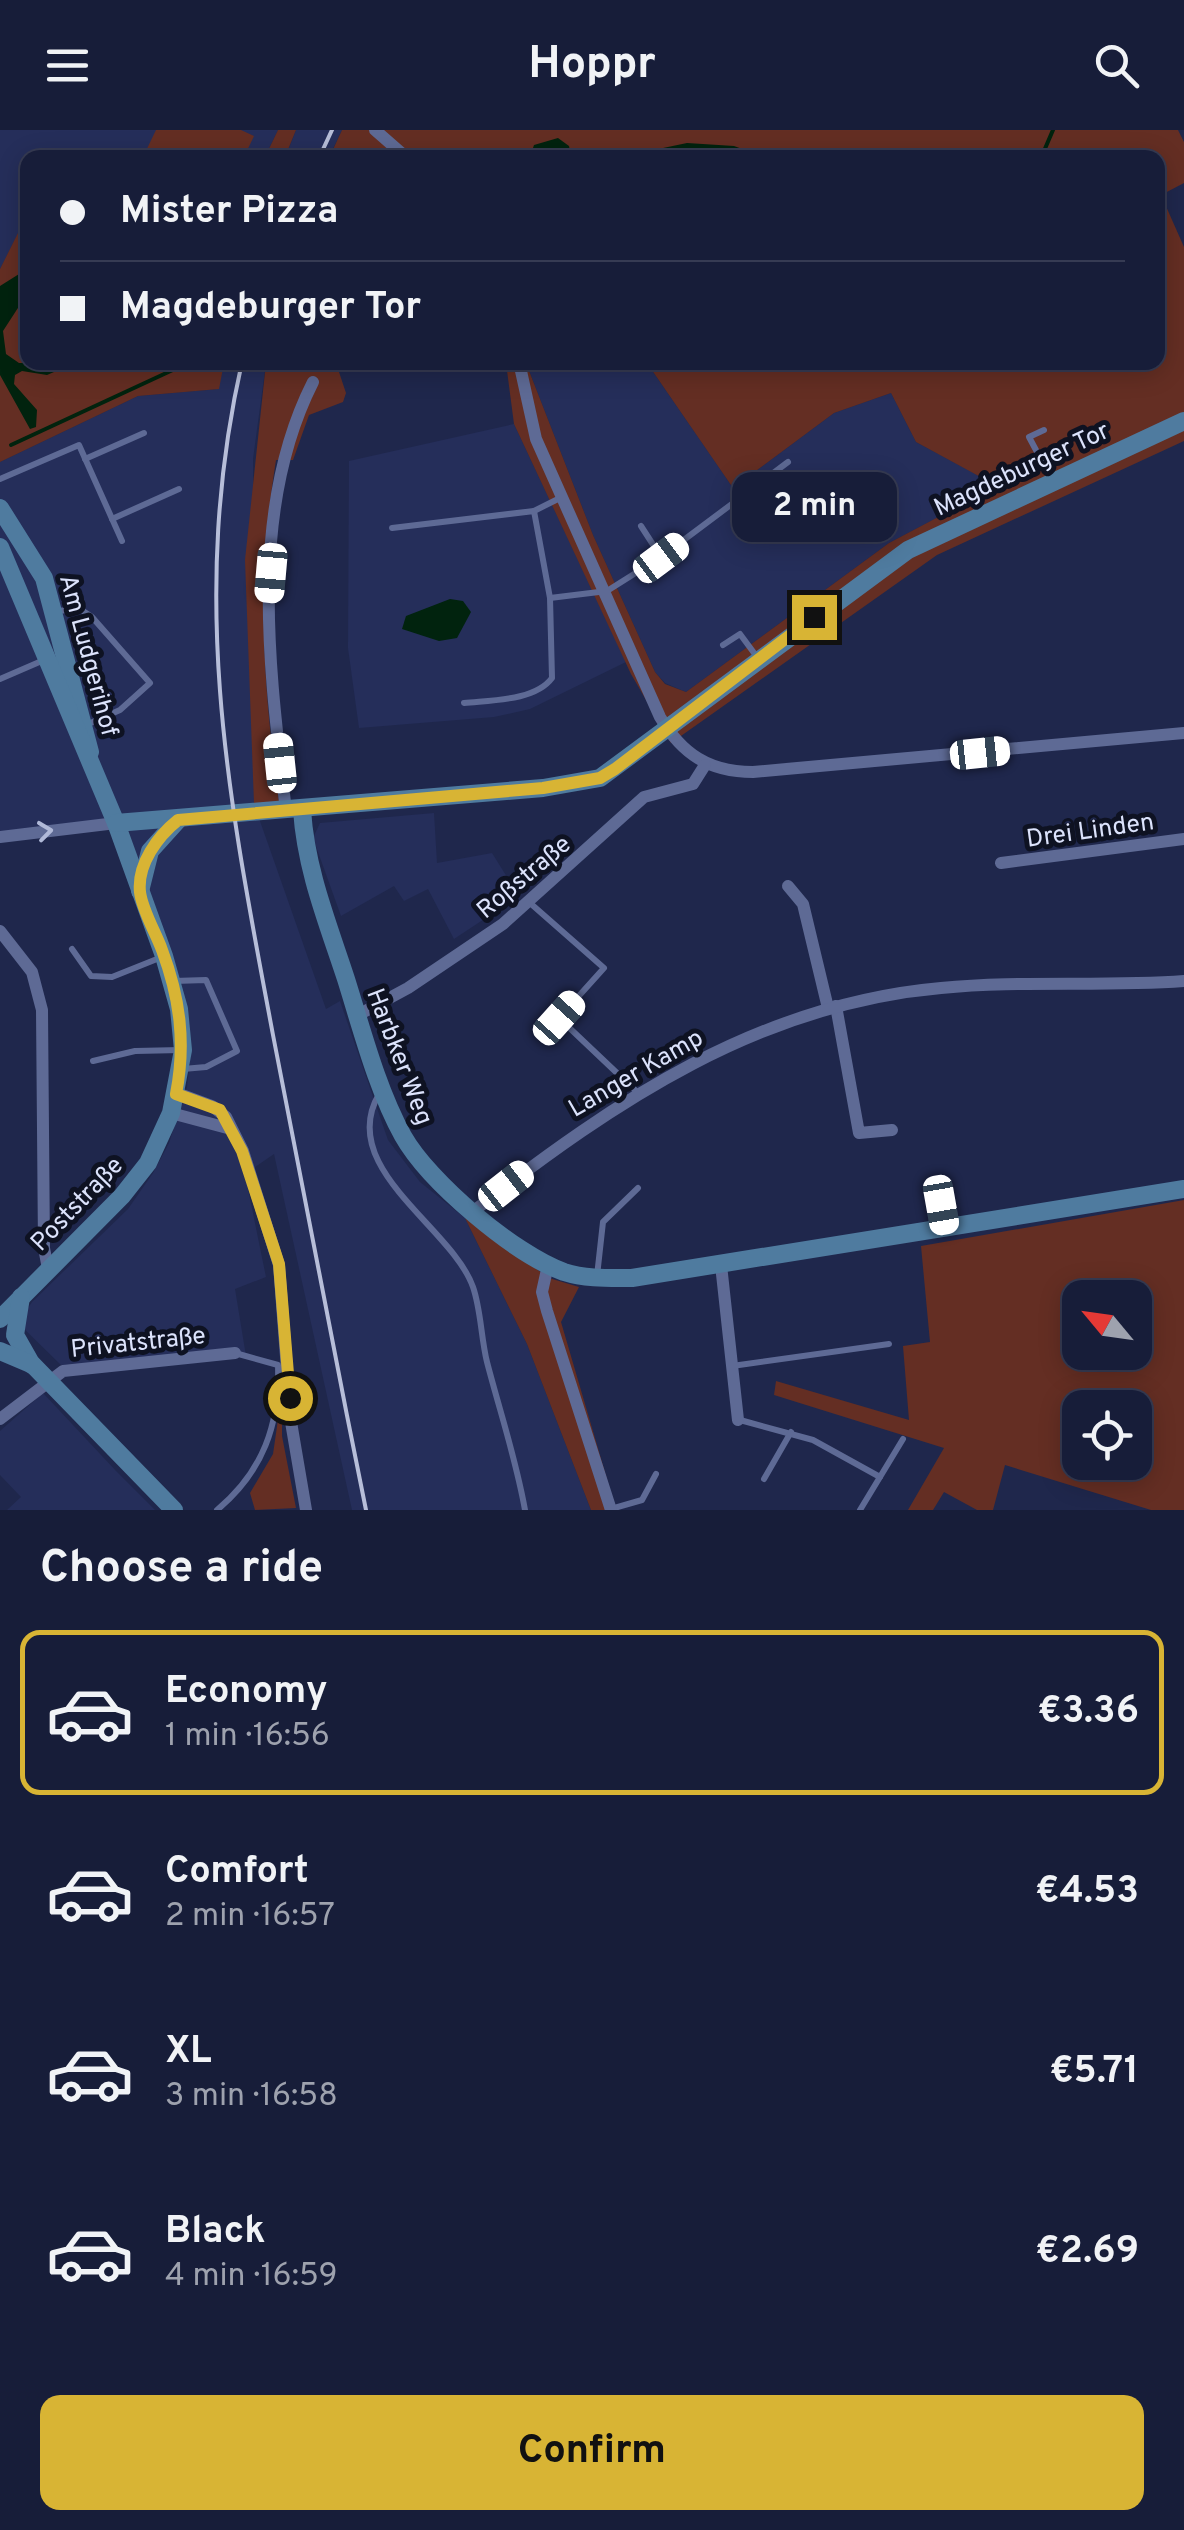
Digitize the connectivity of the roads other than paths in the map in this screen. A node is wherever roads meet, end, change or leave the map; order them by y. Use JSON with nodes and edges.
{"nodes":[{"id":1,"x":375,"y":130,"type":"edge"},
{"id":2,"x":398,"y":150,"type":"edge"},
{"id":3,"x":520,"y":370,"type":"edge"},
{"id":4,"x":312,"y":382,"type":"dead end"},
{"id":5,"x":1184,"y":421,"type":"edge"},
{"id":6,"x":1044,"y":430,"type":"dead end"},
{"id":7,"x":144,"y":434,"type":"dead end"},
{"id":8,"x":86,"y":459,"type":"junction"},
{"id":9,"x":788,"y":462,"type":"dead end"},
{"id":10,"x":0,"y":480,"type":"edge"},
{"id":11,"x":1052,"y":481,"type":"junction"},
{"id":12,"x":179,"y":489,"type":"dead end"},
{"id":13,"x":563,"y":496,"type":"junction"},
{"id":14,"x":0,"y":508,"type":"edge"},
{"id":15,"x":534,"y":511,"type":"junction"},
{"id":16,"x":112,"y":519,"type":"junction"},
{"id":17,"x":641,"y":526,"type":"dead end"},
{"id":18,"x":392,"y":528,"type":"dead end"},
{"id":19,"x":122,"y":540,"type":"dead end"},
{"id":20,"x":0,"y":547,"type":"edge"},
{"id":21,"x":661,"y":558,"type":"junction"},
{"id":22,"x":607,"y":590,"type":"junction"},
{"id":23,"x":550,"y":598,"type":"junction"},
{"id":24,"x":57,"y":611,"type":"junction"},
{"id":25,"x":723,"y":645,"type":"dead end"},
{"id":26,"x":45,"y":660,"type":"junction"},
{"id":27,"x":758,"y":660,"type":"junction"},
{"id":28,"x":0,"y":679,"type":"edge"},
{"id":29,"x":464,"y":702,"type":"dead end"},
{"id":30,"x":86,"y":725,"type":"junction"},
{"id":31,"x":668,"y":730,"type":"junction"},
{"id":32,"x":1184,"y":734,"type":"edge"},
{"id":33,"x":705,"y":765,"type":"junction"},
{"id":34,"x":93,"y":767,"type":"junction"},
{"id":35,"x":294,"y":810,"type":"junction"},
{"id":36,"x":178,"y":820,"type":"junction"},
{"id":37,"x":116,"y":823,"type":"junction"},
{"id":38,"x":0,"y":836,"type":"edge"},
{"id":39,"x":1184,"y":839,"type":"edge"},
{"id":40,"x":1001,"y":864,"type":"dead end"},
{"id":41,"x":788,"y":886,"type":"dead end"},
{"id":42,"x":140,"y":892,"type":"junction"},
{"id":43,"x":529,"y":902,"type":"junction"},
{"id":44,"x":0,"y":930,"type":"edge"},
{"id":45,"x":72,"y":948,"type":"dead end"},
{"id":46,"x":164,"y":956,"type":"junction"},
{"id":47,"x":1184,"y":981,"type":"edge"},
{"id":48,"x":172,"y":982,"type":"junction"},
{"id":49,"x":832,"y":1007,"type":"junction"},
{"id":50,"x":358,"y":1014,"type":"junction"},
{"id":51,"x":182,"y":1059,"type":"junction"},
{"id":52,"x":93,"y":1061,"type":"dead end"},
{"id":53,"x":383,"y":1086,"type":"junction"},
{"id":54,"x":637,"y":1092,"type":"junction"},
{"id":55,"x":176,"y":1094,"type":"junction"},
{"id":56,"x":172,"y":1112,"type":"junction"},
{"id":57,"x":232,"y":1130,"type":"junction"},
{"id":58,"x":892,"y":1130,"type":"dead end"},
{"id":59,"x":938,"y":1182,"type":"dead end"},
{"id":60,"x":638,"y":1188,"type":"dead end"},
{"id":61,"x":1184,"y":1189,"type":"edge"},
{"id":62,"x":475,"y":1210,"type":"junction"},
{"id":63,"x":945,"y":1228,"type":"junction"},
{"id":64,"x":548,"y":1265,"type":"junction"},
{"id":65,"x":721,"y":1265,"type":"junction"},
{"id":66,"x":48,"y":1269,"type":"junction"},
{"id":67,"x":597,"y":1278,"type":"junction"},
{"id":68,"x":22,"y":1295,"type":"junction"},
{"id":69,"x":0,"y":1319,"type":"edge"},
{"id":70,"x":888,"y":1344,"type":"dead end"},
{"id":71,"x":0,"y":1351,"type":"edge"},
{"id":72,"x":236,"y":1353,"type":"joint"},
{"id":73,"x":33,"y":1365,"type":"junction"},
{"id":74,"x":732,"y":1366,"type":"junction"},
{"id":75,"x":46,"y":1380,"type":"junction"},
{"id":76,"x":0,"y":1419,"type":"edge"},
{"id":77,"x":738,"y":1420,"type":"joint"},
{"id":78,"x":791,"y":1432,"type":"junction"},
{"id":79,"x":903,"y":1439,"type":"dead end"},
{"id":80,"x":656,"y":1474,"type":"dead end"},
{"id":81,"x":880,"y":1477,"type":"junction"},
{"id":82,"x":764,"y":1479,"type":"dead end"},
{"id":83,"x":611,"y":1509,"type":"edge"},
{"id":84,"x":174,"y":1510,"type":"edge"},
{"id":85,"x":217,"y":1510,"type":"edge"},
{"id":86,"x":306,"y":1510,"type":"edge"},
{"id":87,"x":525,"y":1510,"type":"edge"},
{"id":88,"x":860,"y":1510,"type":"edge"}],
"edges":[{"from":1,"to":2,"type":"street"},
{"from":3,"to":13,"type":"street"},
{"from":4,"to":35,"type":"street"},
{"from":5,"to":11,"type":"main road","name":"Magdeburger Tor"},
{"from":6,"to":11,"type":"lane"},
{"from":7,"to":8,"type":"lane"},
{"from":8,"to":10,"type":"lane"},
{"from":8,"to":16,"type":"lane"},
{"from":9,"to":21,"type":"lane"},
{"from":11,"to":27,"type":"main road","name":"Magdeburger Tor"},
{"from":12,"to":16,"type":"lane"},
{"from":13,"to":15,"type":"lane"},
{"from":13,"to":22,"type":"street"},
{"from":14,"to":24,"type":"main road","name":"Am Ludgerihof"},
{"from":15,"to":18,"type":"lane"},
{"from":15,"to":23,"type":"lane"},
{"from":16,"to":19,"type":"lane"},
{"from":17,"to":21,"type":"lane"},
{"from":20,"to":26,"type":"main road","name":"Am Ludgerihof"},
{"from":21,"to":22,"type":"lane"},
{"from":22,"to":23,"type":"lane"},
{"from":22,"to":31,"type":"street"},
{"from":23,"to":29,"type":"lane"},
{"from":24,"to":30,"type":"main road","name":"Am Ludgerihof"},
{"from":24,"to":30,"type":"lane"},
{"from":25,"to":27,"type":"lane"},
{"from":26,"to":28,"type":"lane"},
{"from":26,"to":34,"type":"main road","name":"Am Ludgerihof"},
{"from":27,"to":31,"type":"main road","name":"Magdeburger Tor"},
{"from":30,"to":34,"type":"main road","name":"Am Ludgerihof"},
{"from":31,"to":33,"type":"street"},
{"from":31,"to":35,"type":"main road","name":"Magdeburger Tor"},
{"from":32,"to":33,"type":"street"},
{"from":33,"to":43,"type":"street","name":"Roßstraße"},
{"from":34,"to":37,"type":"main road","name":"Am Ludgerihof"},
{"from":35,"to":36,"type":"main road","name":"Magdeburger Tor"},
{"from":35,"to":50,"type":"main road","name":"Harbker Weg"},
{"from":36,"to":37,"type":"main road","name":"Magdeburger Tor"},
{"from":36,"to":42,"type":"main road"},
{"from":38,"to":37,"type":"street","one_way":true},
{"from":37,"to":42,"type":"main road","name":"Poststraße"},
{"from":39,"to":40,"type":"street","name":"Drei Linden"},
{"from":41,"to":49,"type":"street"},
{"from":42,"to":46,"type":"main road","name":"Poststraße"},
{"from":43,"to":50,"type":"street","name":"Roßstraße"},
{"from":43,"to":54,"type":"lane"},
{"from":44,"to":66,"type":"street"},
{"from":45,"to":46,"type":"lane"},
{"from":46,"to":48,"type":"main road","name":"Poststraße"},
{"from":47,"to":49,"type":"street","name":"Langer Kamp"},
{"from":48,"to":51,"type":"main road","name":"Poststraße"},
{"from":48,"to":51,"type":"lane"},
{"from":49,"to":54,"type":"street","name":"Langer Kamp"},
{"from":49,"to":58,"type":"street"},
{"from":50,"to":53,"type":"main road","name":"Harbker Weg"},
{"from":51,"to":52,"type":"lane"},
{"from":51,"to":55,"type":"main road","name":"Poststraße"},
{"from":53,"to":62,"type":"main road","name":"Harbker Weg"},
{"from":53,"to":87,"type":"lane"},
{"from":54,"to":62,"type":"street","name":"Langer Kamp"},
{"from":55,"to":56,"type":"main road","name":"Poststraße"},
{"from":55,"to":57,"type":"street"},
{"from":56,"to":57,"type":"street"},
{"from":56,"to":66,"type":"main road","name":"Poststraße"},
{"from":57,"to":86,"type":"street"},
{"from":59,"to":63,"type":"lane"},
{"from":60,"to":67,"type":"lane"},
{"from":61,"to":63,"type":"main road","name":"Harbker Weg"},
{"from":62,"to":64,"type":"main road","name":"Harbker Weg"},
{"from":63,"to":65,"type":"main road","name":"Harbker Weg"},
{"from":64,"to":67,"type":"main road","name":"Harbker Weg"},
{"from":64,"to":83,"type":"street"},
{"from":65,"to":67,"type":"main road","name":"Harbker Weg"},
{"from":65,"to":74,"type":"street"},
{"from":66,"to":68,"type":"main road","name":"Poststraße"},
{"from":68,"to":69,"type":"main road","name":"Poststraße"},
{"from":68,"to":73,"type":"main road"},
{"from":70,"to":74,"type":"lane"},
{"from":71,"to":73,"type":"main road"},
{"from":72,"to":75,"type":"street","name":"Privatstraße"},
{"from":72,"to":85,"type":"lane"},
{"from":73,"to":75,"type":"main road"},
{"from":74,"to":77,"type":"street"},
{"from":75,"to":76,"type":"street"},
{"from":75,"to":84,"type":"main road"},
{"from":77,"to":78,"type":"lane"},
{"from":78,"to":81,"type":"lane"},
{"from":78,"to":82,"type":"lane"},
{"from":79,"to":81,"type":"lane"},
{"from":80,"to":83,"type":"lane"},
{"from":81,"to":88,"type":"lane"}]}
